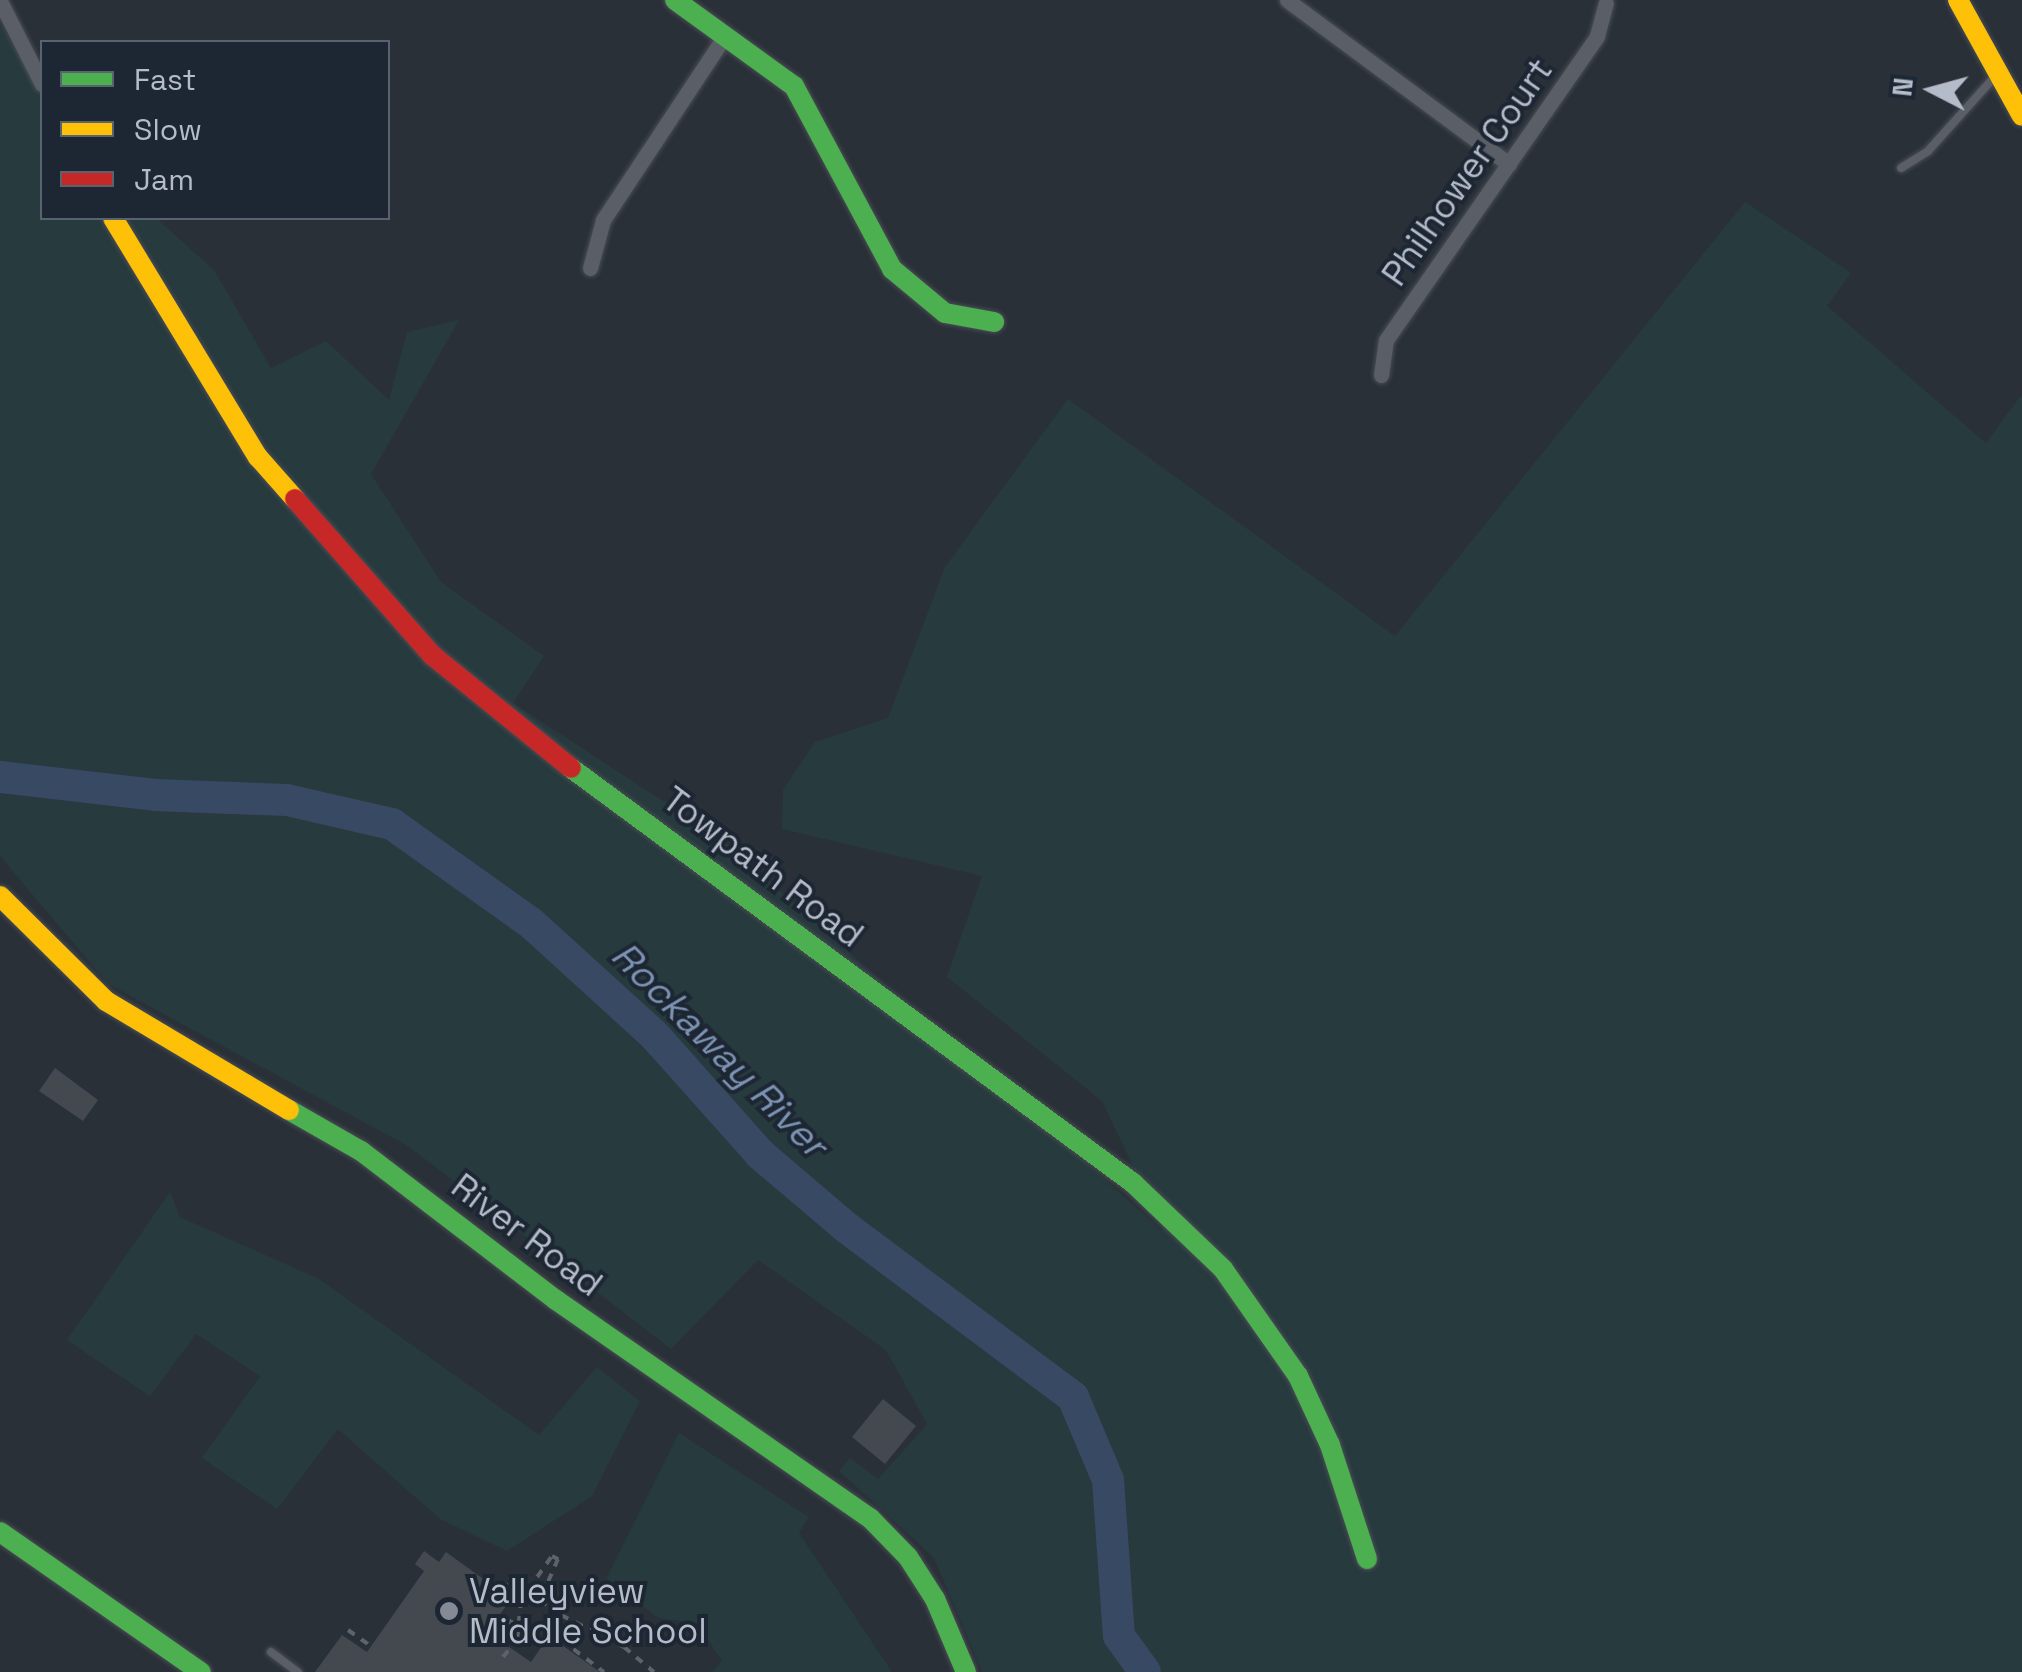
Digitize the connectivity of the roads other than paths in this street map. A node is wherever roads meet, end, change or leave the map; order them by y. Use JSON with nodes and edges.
{"nodes":[{"id":1,"x":675,"y":0,"type":"edge"},
{"id":2,"x":1287,"y":0,"type":"edge"},
{"id":3,"x":1958,"y":0,"type":"edge"},
{"id":4,"x":0,"y":1,"type":"edge"},
{"id":5,"x":1606,"y":4,"type":"dead end"},
{"id":6,"x":725,"y":36,"type":"junction"},
{"id":7,"x":1997,"y":74,"type":"junction"},
{"id":8,"x":40,"y":80,"type":"edge"},
{"id":9,"x":2022,"y":116,"type":"edge"},
{"id":10,"x":1509,"y":164,"type":"junction"},
{"id":11,"x":1901,"y":168,"type":"dead end"},
{"id":12,"x":113,"y":220,"type":"edge"},
{"id":13,"x":590,"y":268,"type":"dead end"},
{"id":14,"x":994,"y":322,"type":"dead end"},
{"id":15,"x":1381,"y":375,"type":"dead end"},
{"id":16,"x":0,"y":896,"type":"edge"},
{"id":17,"x":0,"y":1532,"type":"edge"},
{"id":18,"x":1367,"y":1558,"type":"dead end"},
{"id":19,"x":271,"y":1652,"type":"dead end"},
{"id":20,"x":201,"y":1672,"type":"edge"},
{"id":21,"x":298,"y":1672,"type":"edge"},
{"id":22,"x":966,"y":1672,"type":"edge"}],
"edges":[{"from":1,"to":6,"type":"street"},
{"from":2,"to":10,"type":"street"},
{"from":3,"to":7,"type":"street"},
{"from":4,"to":8,"type":"street"},
{"from":5,"to":10,"type":"street","name":"Philhower Court"},
{"from":6,"to":13,"type":"street"},
{"from":6,"to":14,"type":"street"},
{"from":7,"to":9,"type":"street"},
{"from":7,"to":11,"type":"lane"},
{"from":10,"to":15,"type":"street","name":"Philhower Court"},
{"from":12,"to":18,"type":"street","name":"Towpath Road"},
{"from":16,"to":22,"type":"street","name":"River Road"},
{"from":17,"to":20,"type":"street"},
{"from":19,"to":21,"type":"lane"}]}
